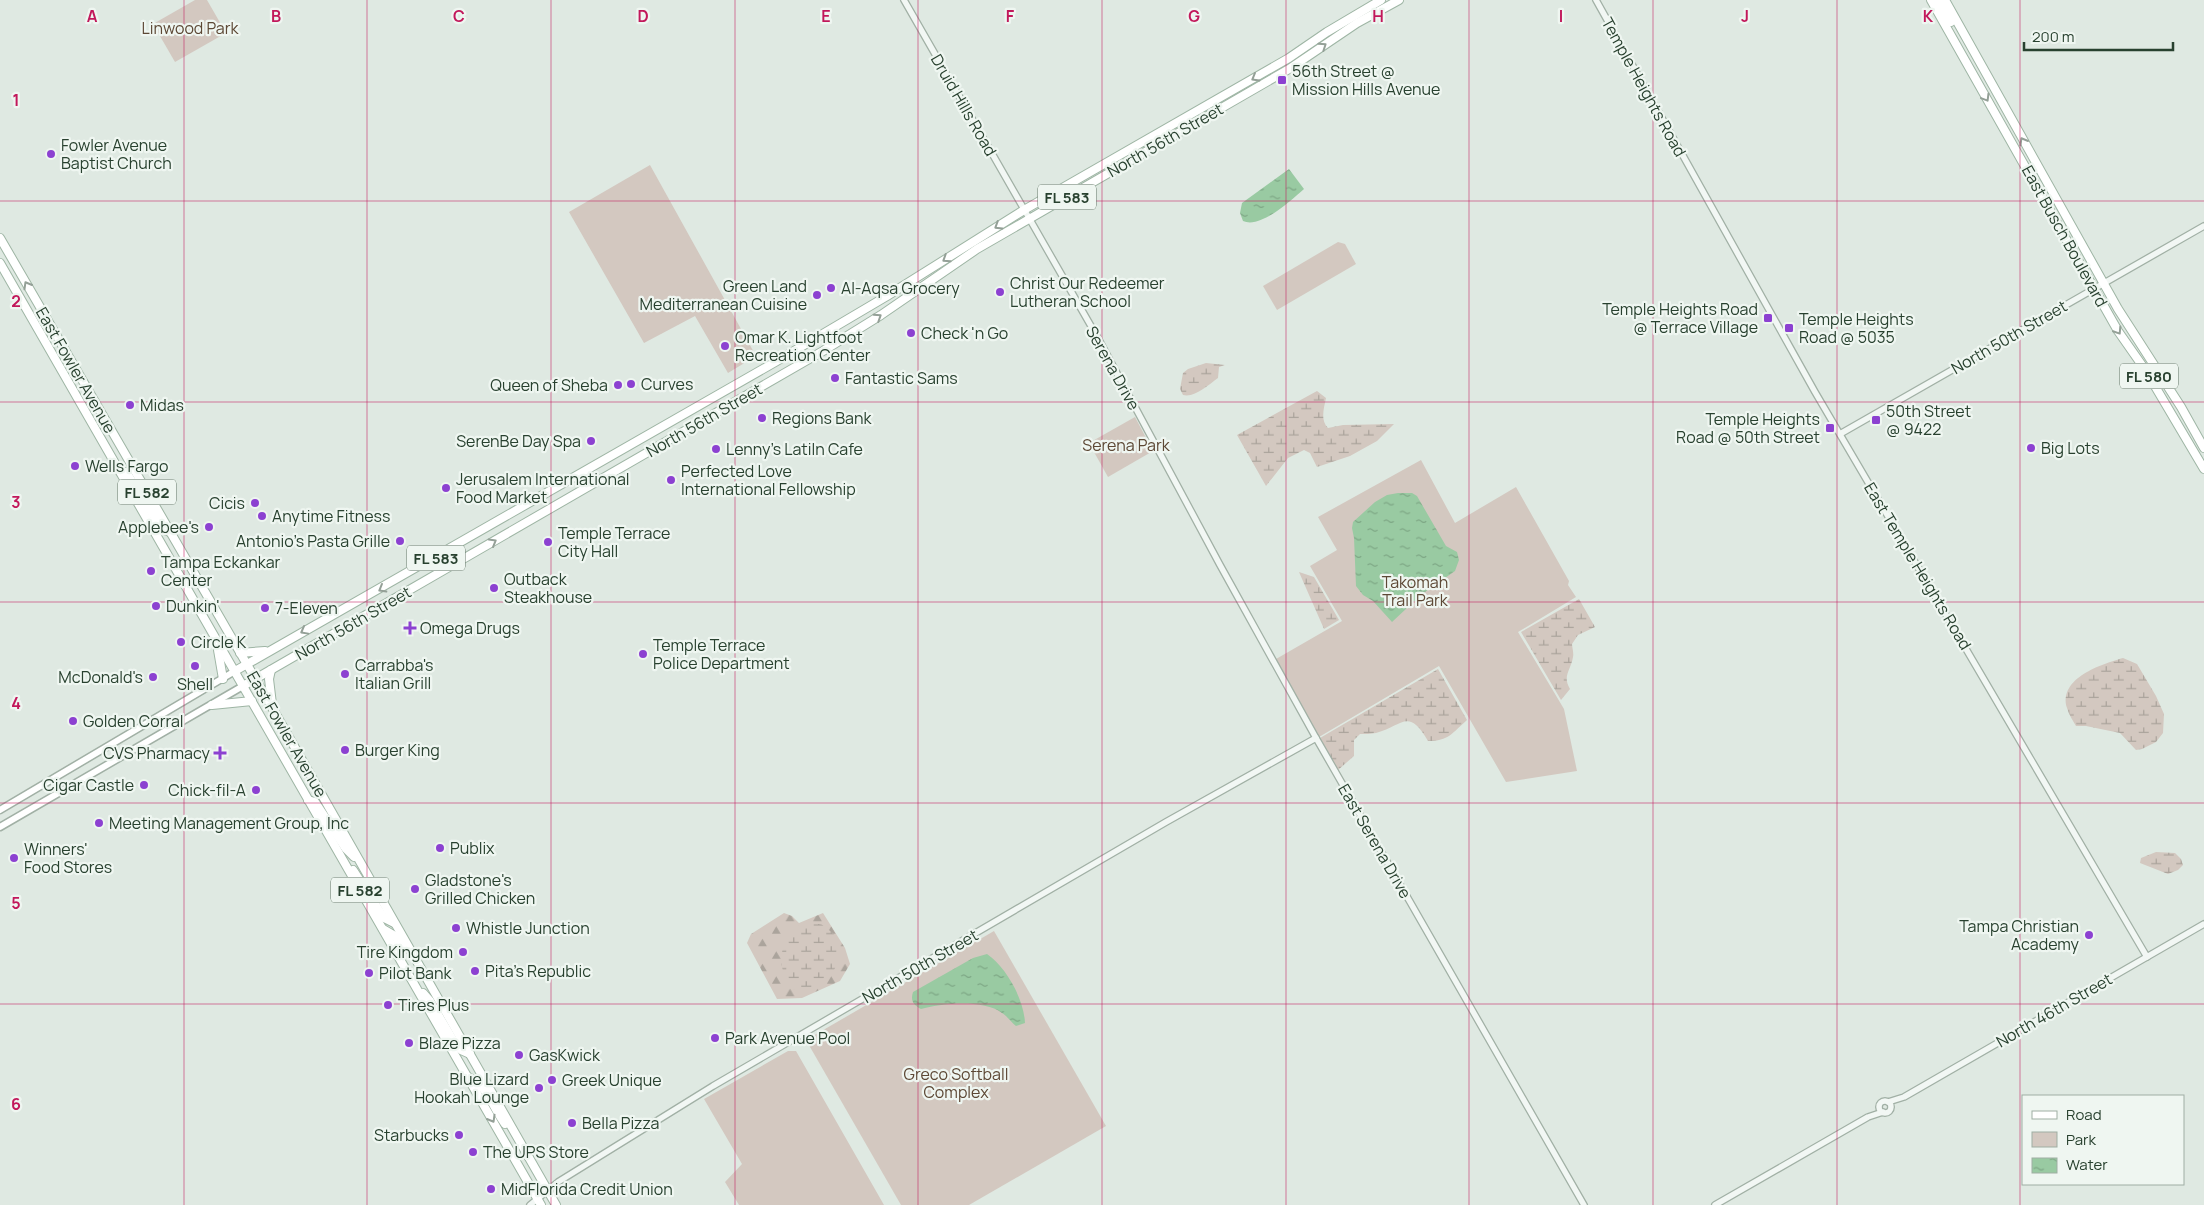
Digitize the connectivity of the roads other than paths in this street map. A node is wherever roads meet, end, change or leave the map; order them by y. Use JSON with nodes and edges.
{"nodes":[{"id":1,"x":904,"y":0,"type":"edge"},
{"id":2,"x":1381,"y":0,"type":"edge"},
{"id":3,"x":1399,"y":0,"type":"edge"},
{"id":4,"x":1596,"y":0,"type":"edge"},
{"id":5,"x":1931,"y":0,"type":"edge"},
{"id":6,"x":1938,"y":0,"type":"edge"},
{"id":7,"x":1945,"y":0,"type":"edge"},
{"id":8,"x":1390,"y":2,"type":"edge"},
{"id":9,"x":1973,"y":54,"type":"junction"},
{"id":10,"x":1693,"y":173,"type":"joint"},
{"id":11,"x":1024,"y":210,"type":"junction"},
{"id":12,"x":1028,"y":219,"type":"junction"},
{"id":13,"x":2204,"y":226,"type":"edge"},
{"id":14,"x":0,"y":238,"type":"edge"},
{"id":15,"x":0,"y":263,"type":"edge"},
{"id":16,"x":2103,"y":284,"type":"junction"},
{"id":17,"x":2094,"y":289,"type":"junction"},
{"id":18,"x":831,"y":330,"type":"junction"},
{"id":19,"x":838,"y":342,"type":"junction"},
{"id":20,"x":2146,"y":371,"type":"junction"},
{"id":21,"x":725,"y":391,"type":"junction"},
{"id":22,"x":716,"y":396,"type":"junction"},
{"id":23,"x":732,"y":404,"type":"junction"},
{"id":24,"x":2180,"y":407,"type":"junction"},
{"id":25,"x":723,"y":409,"type":"junction"},
{"id":26,"x":1840,"y":434,"type":"junction"},
{"id":27,"x":643,"y":439,"type":"junction"},
{"id":28,"x":2204,"y":448,"type":"edge"},
{"id":29,"x":650,"y":452,"type":"junction"},
{"id":30,"x":2204,"y":469,"type":"edge"},
{"id":31,"x":120,"y":471,"type":"junction"},
{"id":32,"x":1170,"y":474,"type":"joint"},
{"id":33,"x":170,"y":532,"type":"junction"},
{"id":34,"x":216,"y":641,"type":"junction"},
{"id":35,"x":270,"y":650,"type":"junction"},
{"id":36,"x":240,"y":653,"type":"junction"},
{"id":37,"x":247,"y":664,"type":"junction"},
{"id":38,"x":272,"y":670,"type":"junction"},
{"id":39,"x":235,"y":671,"type":"junction"},
{"id":40,"x":223,"y":679,"type":"junction"},
{"id":41,"x":256,"y":679,"type":"junction"},
{"id":42,"x":243,"y":686,"type":"junction"},
{"id":43,"x":252,"y":701,"type":"junction"},
{"id":44,"x":212,"y":705,"type":"junction"},
{"id":45,"x":274,"y":711,"type":"junction"},
{"id":46,"x":1316,"y":738,"type":"junction"},
{"id":47,"x":308,"y":800,"type":"junction"},
{"id":48,"x":0,"y":810,"type":"edge"},
{"id":49,"x":0,"y":827,"type":"edge"},
{"id":50,"x":339,"y":853,"type":"junction"},
{"id":51,"x":360,"y":863,"type":"junction"},
{"id":52,"x":394,"y":923,"type":"junction"},
{"id":53,"x":2204,"y":924,"type":"edge"},
{"id":54,"x":383,"y":929,"type":"junction"},
{"id":55,"x":2147,"y":957,"type":"junction"},
{"id":56,"x":412,"y":980,"type":"junction"},
{"id":57,"x":430,"y":986,"type":"junction"},
{"id":58,"x":470,"y":1054,"type":"junction"},
{"id":59,"x":468,"y":1077,"type":"junction"},
{"id":60,"x":1890,"y":1105,"type":"junction"},
{"id":61,"x":1881,"y":1109,"type":"junction"},
{"id":62,"x":524,"y":1148,"type":"junction"},
{"id":63,"x":548,"y":1190,"type":"junction"},
{"id":64,"x":540,"y":1202,"type":"edge"},
{"id":65,"x":530,"y":1205,"type":"edge"},
{"id":66,"x":556,"y":1205,"type":"edge"},
{"id":67,"x":1584,"y":1205,"type":"edge"},
{"id":68,"x":1715,"y":1205,"type":"edge"}],
"edges":[{"from":1,"to":11,"type":"street","name":"Druid Hills Road"},
{"from":2,"to":11,"type":"main road","name":"North 56th Street","number":"FL 583","one_way":true},
{"from":3,"to":8,"type":"main road","name":"North 56th Street","number":"FL 583"},
{"from":4,"to":10,"type":"street","name":"Temple Heights Road"},
{"from":5,"to":17,"type":"main road","name":"East Busch Boulevard","number":"FL 580","one_way":true},
{"from":6,"to":9,"type":"main road"},
{"from":7,"to":9,"type":"main road","name":"East Busch Boulevard","number":"FL 580"},
{"from":12,"to":8,"type":"main road","name":"North 56th Street","number":"FL 583","one_way":true},
{"from":16,"to":9,"type":"main road","name":"East Busch Boulevard","number":"FL 580","one_way":true},
{"from":10,"to":26,"type":"street","name":"East Temple Heights Road"},
{"from":11,"to":12,"type":"street","name":"Serena Drive"},
{"from":11,"to":18,"type":"main road","name":"North 56th Street","number":"FL 583","one_way":true},
{"from":19,"to":12,"type":"main road","name":"North 56th Street","number":"FL 583","one_way":true},
{"from":12,"to":32,"type":"street","name":"Serena Drive"},
{"from":13,"to":16,"type":"street","name":"North 50th Street"},
{"from":33,"to":14,"type":"main road","name":"East Fowler Avenue","number":"FL 582","one_way":true},
{"from":15,"to":31,"type":"main road","name":"East Fowler Avenue","number":"FL 582"},
{"from":16,"to":17,"type":"street","name":"North 50th Street"},
{"from":16,"to":24,"type":"main road","name":"East Busch Boulevard","number":"FL 580"},
{"from":17,"to":20,"type":"main road","name":"East Busch Boulevard","number":"FL 580","one_way":true},
{"from":17,"to":26,"type":"street","name":"North 50th Street"},
{"from":18,"to":19,"type":"main road"},
{"from":18,"to":21,"type":"main road","name":"North 56th Street","number":"FL 583"},
{"from":19,"to":23,"type":"main road","name":"North 56th Street","number":"FL 583"},
{"from":20,"to":24,"type":"main road"},
{"from":20,"to":30,"type":"main road","name":"East Busch Boulevard","number":"FL 580"},
{"from":21,"to":22,"type":"main road","name":"North 56th Street","number":"FL 583"},
{"from":21,"to":23,"type":"main road"},
{"from":22,"to":25,"type":"main road"},
{"from":22,"to":27,"type":"main road","name":"North 56th Street","number":"FL 583"},
{"from":23,"to":25,"type":"main road","name":"North 56th Street","number":"FL 583"},
{"from":24,"to":28,"type":"main road","name":"East Busch Boulevard","number":"FL 580"},
{"from":25,"to":29,"type":"main road","name":"North 56th Street","number":"FL 583"},
{"from":26,"to":55,"type":"street","name":"East Temple Heights Road"},
{"from":27,"to":29,"type":"main road"},
{"from":27,"to":35,"type":"main road","name":"North 56th Street","number":"FL 583","one_way":true},
{"from":38,"to":29,"type":"main road","name":"North 56th Street","number":"FL 583","one_way":true},
{"from":31,"to":33,"type":"main road"},
{"from":31,"to":34,"type":"main road","name":"East Fowler Avenue","number":"FL 582"},
{"from":32,"to":46,"type":"street","name":"East Serena Drive"},
{"from":33,"to":36,"type":"main road","name":"East Fowler Avenue","number":"FL 582"},
{"from":34,"to":39,"type":"main road","name":"East Fowler Avenue","number":"FL 582"},
{"from":34,"to":40,"type":"main road"},
{"from":35,"to":36,"type":"main road"},
{"from":35,"to":37,"type":"main road","name":"North 56th Street","number":"FL 583"},
{"from":36,"to":37,"type":"main road","name":"East Fowler Avenue","number":"FL 582"},
{"from":37,"to":39,"type":"main road","name":"North 56th Street","number":"FL 583"},
{"from":37,"to":41,"type":"main road","name":"East Fowler Avenue","number":"FL 582"},
{"from":38,"to":41,"type":"main road","name":"North 56th Street","number":"FL 583"},
{"from":38,"to":45,"type":"main road"},
{"from":39,"to":40,"type":"main road","name":"North 56th Street"},
{"from":39,"to":42,"type":"main road","name":"East Fowler Avenue","number":"FL 582"},
{"from":40,"to":48,"type":"main road","name":"North 56th Street"},
{"from":41,"to":42,"type":"main road","name":"North 56th Street","number":"FL 583"},
{"from":41,"to":45,"type":"main road","name":"East Fowler Avenue","number":"FL 582"},
{"from":42,"to":43,"type":"main road","name":"East Fowler Avenue","number":"FL 582"},
{"from":42,"to":44,"type":"main road","name":"North 56th Street"},
{"from":43,"to":44,"type":"main road"},
{"from":43,"to":47,"type":"main road","name":"East Fowler Avenue","number":"FL 582"},
{"from":44,"to":49,"type":"main road","name":"North 56th Street"},
{"from":45,"to":51,"type":"main road","name":"East Fowler Avenue","number":"FL 582"},
{"from":46,"to":63,"type":"street","name":"North 50th Street"},
{"from":46,"to":67,"type":"street","name":"East Serena Drive"},
{"from":47,"to":50,"type":"main road","name":"East Fowler Avenue","number":"FL 582"},
{"from":47,"to":51,"type":"main road"},
{"from":50,"to":52,"type":"main road"},
{"from":50,"to":54,"type":"main road","name":"East Fowler Avenue","number":"FL 582"},
{"from":51,"to":52,"type":"main road","name":"East Fowler Avenue","number":"FL 582"},
{"from":52,"to":57,"type":"main road","name":"East Fowler Avenue","number":"FL 582"},
{"from":53,"to":55,"type":"street","name":"North 46th Street"},
{"from":54,"to":56,"type":"main road","name":"East Fowler Avenue","number":"FL 582"},
{"from":54,"to":57,"type":"main road"},
{"from":55,"to":60,"type":"street","name":"North 46th Street"},
{"from":56,"to":58,"type":"main road"},
{"from":56,"to":59,"type":"main road","name":"East Fowler Avenue","number":"FL 582"},
{"from":57,"to":58,"type":"main road","name":"East Fowler Avenue","number":"FL 582"},
{"from":58,"to":62,"type":"main road","name":"East Fowler Avenue","number":"FL 582"},
{"from":59,"to":62,"type":"main road"},
{"from":59,"to":64,"type":"main road","name":"East Fowler Avenue","number":"FL 582","one_way":true},
{"from":60,"to":61,"type":"street"},
{"from":60,"to":61,"type":"street"},
{"from":61,"to":68,"type":"street"},
{"from":62,"to":63,"type":"main road","name":"East Fowler Avenue","number":"FL 582"},
{"from":63,"to":64,"type":"street","name":"North 50th Street"},
{"from":63,"to":66,"type":"main road","name":"East Fowler Avenue","number":"FL 582"},
{"from":64,"to":65,"type":"street","name":"North 50th Street"}]}
